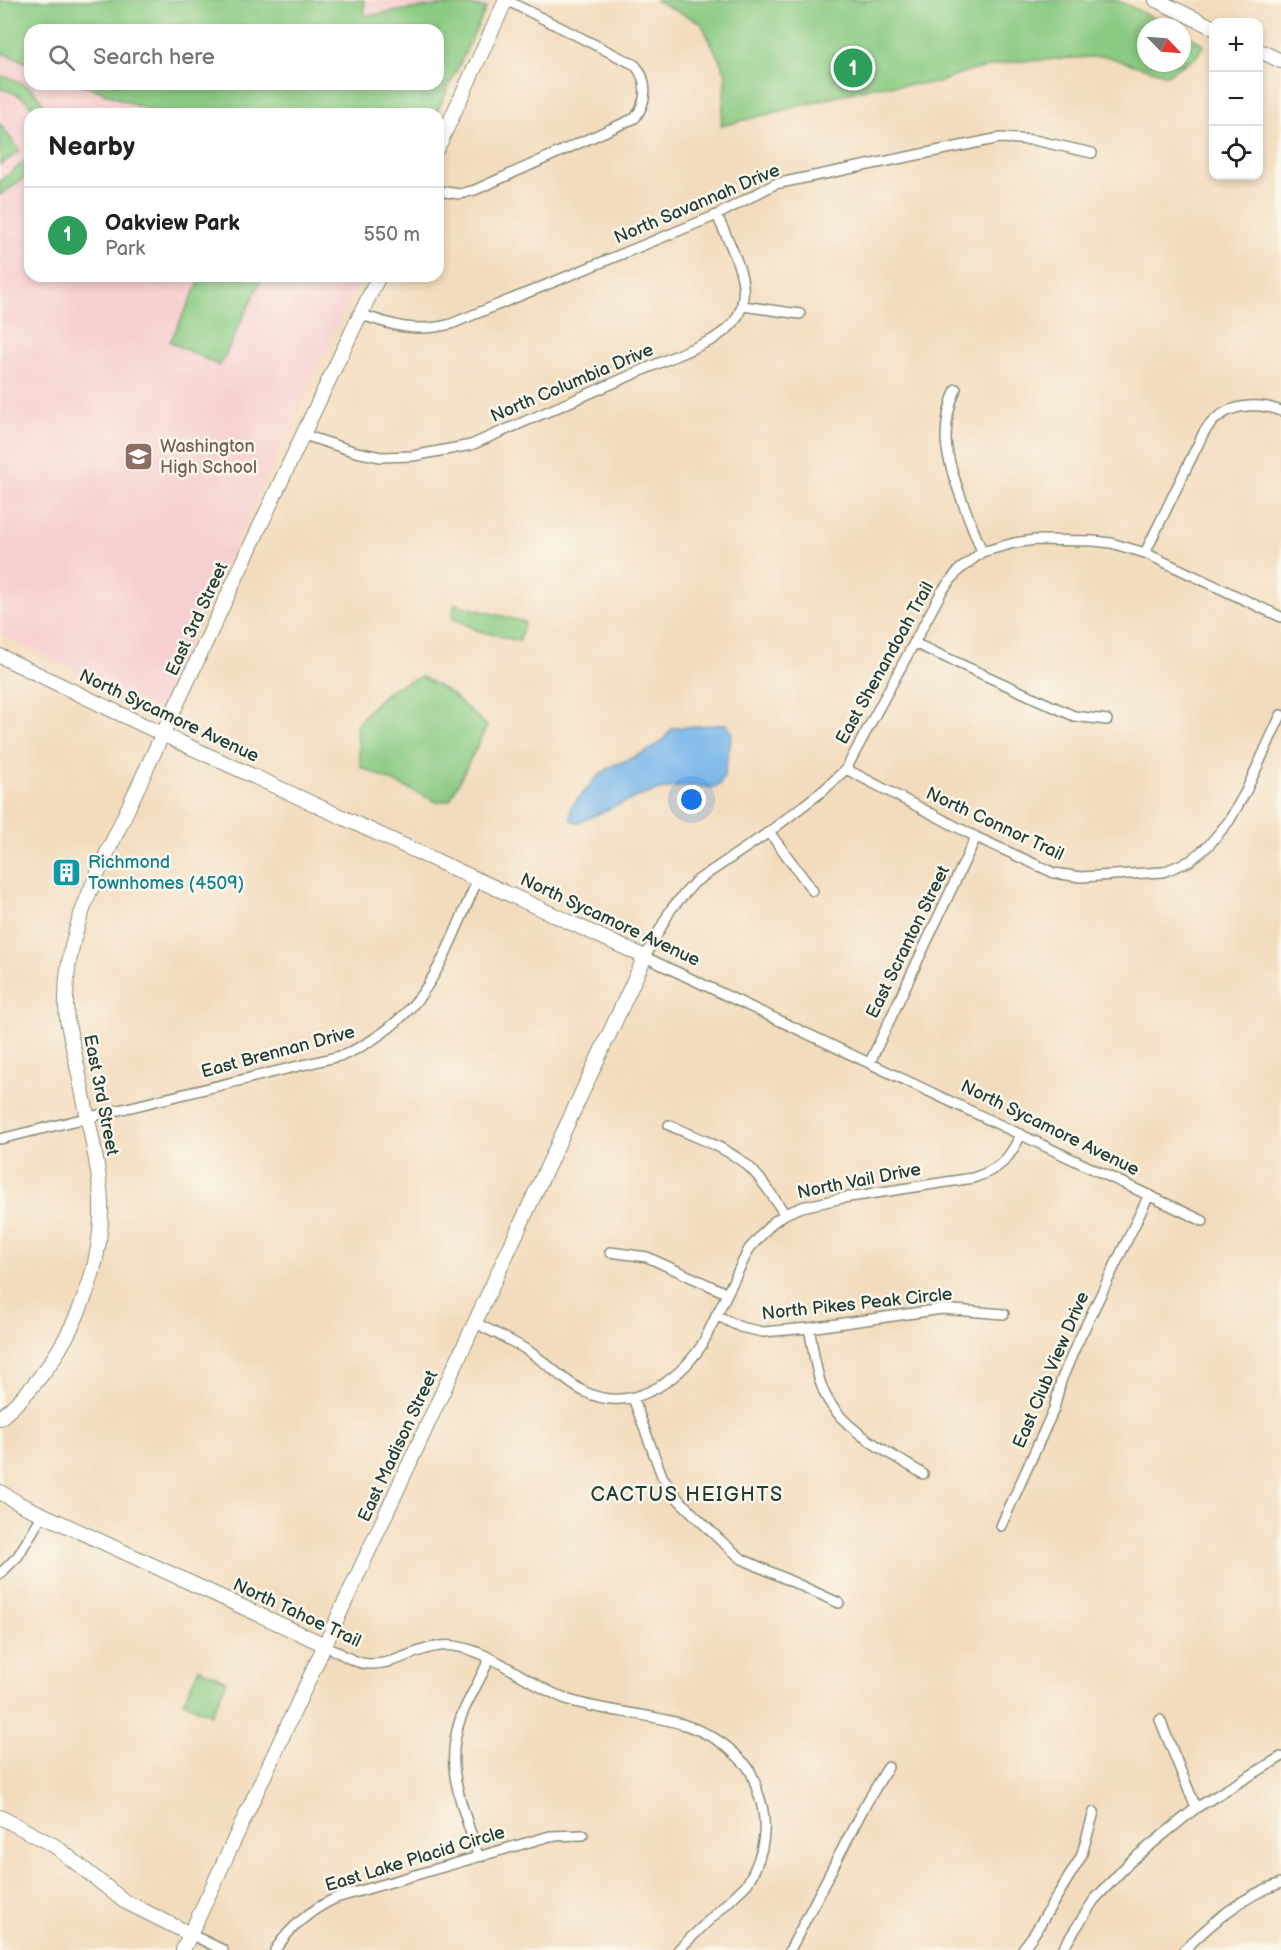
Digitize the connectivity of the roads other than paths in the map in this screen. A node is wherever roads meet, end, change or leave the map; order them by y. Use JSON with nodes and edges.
{"nodes":[{"id":1,"x":506,"y":0,"type":"edge"},
{"id":2,"x":1156,"y":0,"type":"edge"},
{"id":3,"x":1209,"y":26,"type":"edge"},
{"id":4,"x":1263,"y":52,"type":"edge"},
{"id":5,"x":1281,"y":61,"type":"edge"},
{"id":6,"x":444,"y":134,"type":"edge"},
{"id":7,"x":1092,"y":153,"type":"dead end"},
{"id":8,"x":444,"y":192,"type":"edge"},
{"id":9,"x":717,"y":215,"type":"junction"},
{"id":10,"x":376,"y":282,"type":"edge"},
{"id":11,"x":743,"y":306,"type":"junction"},
{"id":12,"x":360,"y":314,"type":"junction"},
{"id":13,"x":800,"y":314,"type":"dead end"},
{"id":14,"x":956,"y":389,"type":"dead end"},
{"id":15,"x":1281,"y":411,"type":"edge"},
{"id":16,"x":304,"y":435,"type":"junction"},
{"id":17,"x":982,"y":552,"type":"junction"},
{"id":18,"x":1145,"y":553,"type":"junction"},
{"id":19,"x":1281,"y":616,"type":"edge"},
{"id":20,"x":914,"y":643,"type":"junction"},
{"id":21,"x":0,"y":656,"type":"edge"},
{"id":22,"x":1281,"y":715,"type":"edge"},
{"id":23,"x":1107,"y":720,"type":"dead end"},
{"id":24,"x":1278,"y":727,"type":"edge"},
{"id":25,"x":162,"y":734,"type":"junction"},
{"id":26,"x":846,"y":770,"type":"junction"},
{"id":27,"x":769,"y":832,"type":"junction"},
{"id":28,"x":976,"y":837,"type":"junction"},
{"id":29,"x":478,"y":879,"type":"junction"},
{"id":30,"x":813,"y":891,"type":"dead end"},
{"id":31,"x":645,"y":957,"type":"junction"},
{"id":32,"x":870,"y":1062,"type":"junction"},
{"id":33,"x":88,"y":1119,"type":"junction"},
{"id":34,"x":669,"y":1125,"type":"dead end"},
{"id":35,"x":1021,"y":1134,"type":"junction"},
{"id":36,"x":0,"y":1139,"type":"edge"},
{"id":37,"x":1149,"y":1195,"type":"junction"},
{"id":38,"x":785,"y":1214,"type":"junction"},
{"id":39,"x":1203,"y":1221,"type":"dead end"},
{"id":40,"x":610,"y":1252,"type":"dead end"},
{"id":41,"x":726,"y":1293,"type":"junction"},
{"id":42,"x":1004,"y":1314,"type":"dead end"},
{"id":43,"x":716,"y":1315,"type":"junction"},
{"id":44,"x":476,"y":1323,"type":"junction"},
{"id":45,"x":808,"y":1328,"type":"junction"},
{"id":46,"x":633,"y":1398,"type":"junction"},
{"id":47,"x":0,"y":1418,"type":"edge"},
{"id":48,"x":923,"y":1474,"type":"dead end"},
{"id":49,"x":0,"y":1492,"type":"edge"},
{"id":50,"x":43,"y":1514,"type":"junction"},
{"id":51,"x":1001,"y":1526,"type":"dead end"},
{"id":52,"x":0,"y":1574,"type":"edge"},
{"id":53,"x":839,"y":1603,"type":"dead end"},
{"id":54,"x":325,"y":1645,"type":"junction"},
{"id":55,"x":489,"y":1659,"type":"junction"},
{"id":56,"x":1160,"y":1720,"type":"dead end"},
{"id":57,"x":1281,"y":1757,"type":"edge"},
{"id":58,"x":888,"y":1767,"type":"dead end"},
{"id":59,"x":1196,"y":1808,"type":"junction"},
{"id":60,"x":1094,"y":1812,"type":"dead end"},
{"id":61,"x":0,"y":1817,"type":"edge"},
{"id":62,"x":583,"y":1835,"type":"dead end"},
{"id":63,"x":478,"y":1856,"type":"junction"},
{"id":64,"x":1281,"y":1883,"type":"edge"},
{"id":65,"x":190,"y":1934,"type":"junction"},
{"id":66,"x":183,"y":1950,"type":"edge"},
{"id":67,"x":223,"y":1950,"type":"edge"},
{"id":68,"x":275,"y":1950,"type":"edge"},
{"id":69,"x":678,"y":1950,"type":"edge"},
{"id":70,"x":790,"y":1950,"type":"edge"},
{"id":71,"x":1022,"y":1950,"type":"edge"},
{"id":72,"x":1062,"y":1950,"type":"edge"},
{"id":73,"x":1184,"y":1950,"type":"edge"}],
"edges":[{"from":1,"to":6,"type":"street"},
{"from":1,"to":8,"type":"street"},
{"from":2,"to":3,"type":"street"},
{"from":4,"to":5,"type":"street"},
{"from":7,"to":9,"type":"street","name":"North Savannah Drive"},
{"from":9,"to":11,"type":"street"},
{"from":9,"to":12,"type":"street","name":"North Savannah Drive"},
{"from":10,"to":12,"type":"street","name":"East 3rd Street"},
{"from":11,"to":13,"type":"street"},
{"from":11,"to":16,"type":"street","name":"North Columbia Drive"},
{"from":12,"to":16,"type":"street","name":"East 3rd Street"},
{"from":14,"to":17,"type":"street"},
{"from":15,"to":18,"type":"street"},
{"from":16,"to":25,"type":"street","name":"East 3rd Street"},
{"from":17,"to":18,"type":"street","name":"East Shenandoah Trail"},
{"from":17,"to":20,"type":"street","name":"East Shenandoah Trail"},
{"from":18,"to":19,"type":"street","name":"East Shenandoah Trail"},
{"from":20,"to":23,"type":"street"},
{"from":20,"to":26,"type":"street","name":"East Shenandoah Trail"},
{"from":21,"to":25,"type":"street","name":"North Sycamore Avenue"},
{"from":22,"to":24,"type":"street","name":"North Connor Trail"},
{"from":24,"to":28,"type":"street","name":"North Connor Trail"},
{"from":25,"to":29,"type":"street","name":"North Sycamore Avenue"},
{"from":25,"to":33,"type":"street","name":"East 3rd Street"},
{"from":26,"to":27,"type":"street","name":"East Shenandoah Trail"},
{"from":26,"to":28,"type":"street","name":"North Connor Trail"},
{"from":27,"to":30,"type":"street"},
{"from":27,"to":31,"type":"street","name":"East Shenandoah Trail"},
{"from":28,"to":32,"type":"street","name":"East Scranton Street"},
{"from":29,"to":31,"type":"street","name":"North Sycamore Avenue"},
{"from":29,"to":33,"type":"street","name":"East Brennan Drive"},
{"from":31,"to":32,"type":"street","name":"North Sycamore Avenue"},
{"from":31,"to":44,"type":"street","name":"East Madison Street"},
{"from":32,"to":35,"type":"street","name":"North Sycamore Avenue"},
{"from":33,"to":36,"type":"street","name":"East Brennan Drive"},
{"from":33,"to":47,"type":"street","name":"East 3rd Street"},
{"from":34,"to":38,"type":"street"},
{"from":35,"to":37,"type":"street","name":"North Sycamore Avenue"},
{"from":35,"to":38,"type":"street","name":"North Vail Drive"},
{"from":37,"to":39,"type":"street","name":"North Sycamore Avenue"},
{"from":37,"to":51,"type":"street","name":"East Club View Drive"},
{"from":38,"to":41,"type":"street","name":"North Vail Drive"},
{"from":40,"to":41,"type":"street"},
{"from":41,"to":43,"type":"street","name":"North Vail Drive"},
{"from":42,"to":45,"type":"street","name":"North Pikes Peak Circle"},
{"from":43,"to":45,"type":"street","name":"North Pikes Peak Circle"},
{"from":43,"to":46,"type":"street","name":"North Vail Drive"},
{"from":44,"to":46,"type":"street","name":"North Vail Drive"},
{"from":44,"to":54,"type":"street","name":"East Madison Street"},
{"from":45,"to":48,"type":"street"},
{"from":46,"to":53,"type":"street"},
{"from":49,"to":50,"type":"street","name":"North Tahoe Trail"},
{"from":50,"to":52,"type":"street"},
{"from":50,"to":54,"type":"street","name":"North Tahoe Trail"},
{"from":54,"to":55,"type":"street","name":"North Tahoe Trail"},
{"from":54,"to":65,"type":"street","name":"East Madison Street"},
{"from":55,"to":63,"type":"street"},
{"from":55,"to":69,"type":"street","name":"North Tahoe Trail"},
{"from":56,"to":59,"type":"street"},
{"from":57,"to":59,"type":"street"},
{"from":58,"to":70,"type":"street"},
{"from":59,"to":72,"type":"street"},
{"from":60,"to":71,"type":"street"},
{"from":61,"to":65,"type":"street"},
{"from":62,"to":63,"type":"street","name":"East Lake Placid Circle"},
{"from":63,"to":68,"type":"street","name":"East Lake Placid Circle"},
{"from":64,"to":73,"type":"street"},
{"from":65,"to":66,"type":"street","name":"East Madison Street"},
{"from":65,"to":67,"type":"street"}]}
